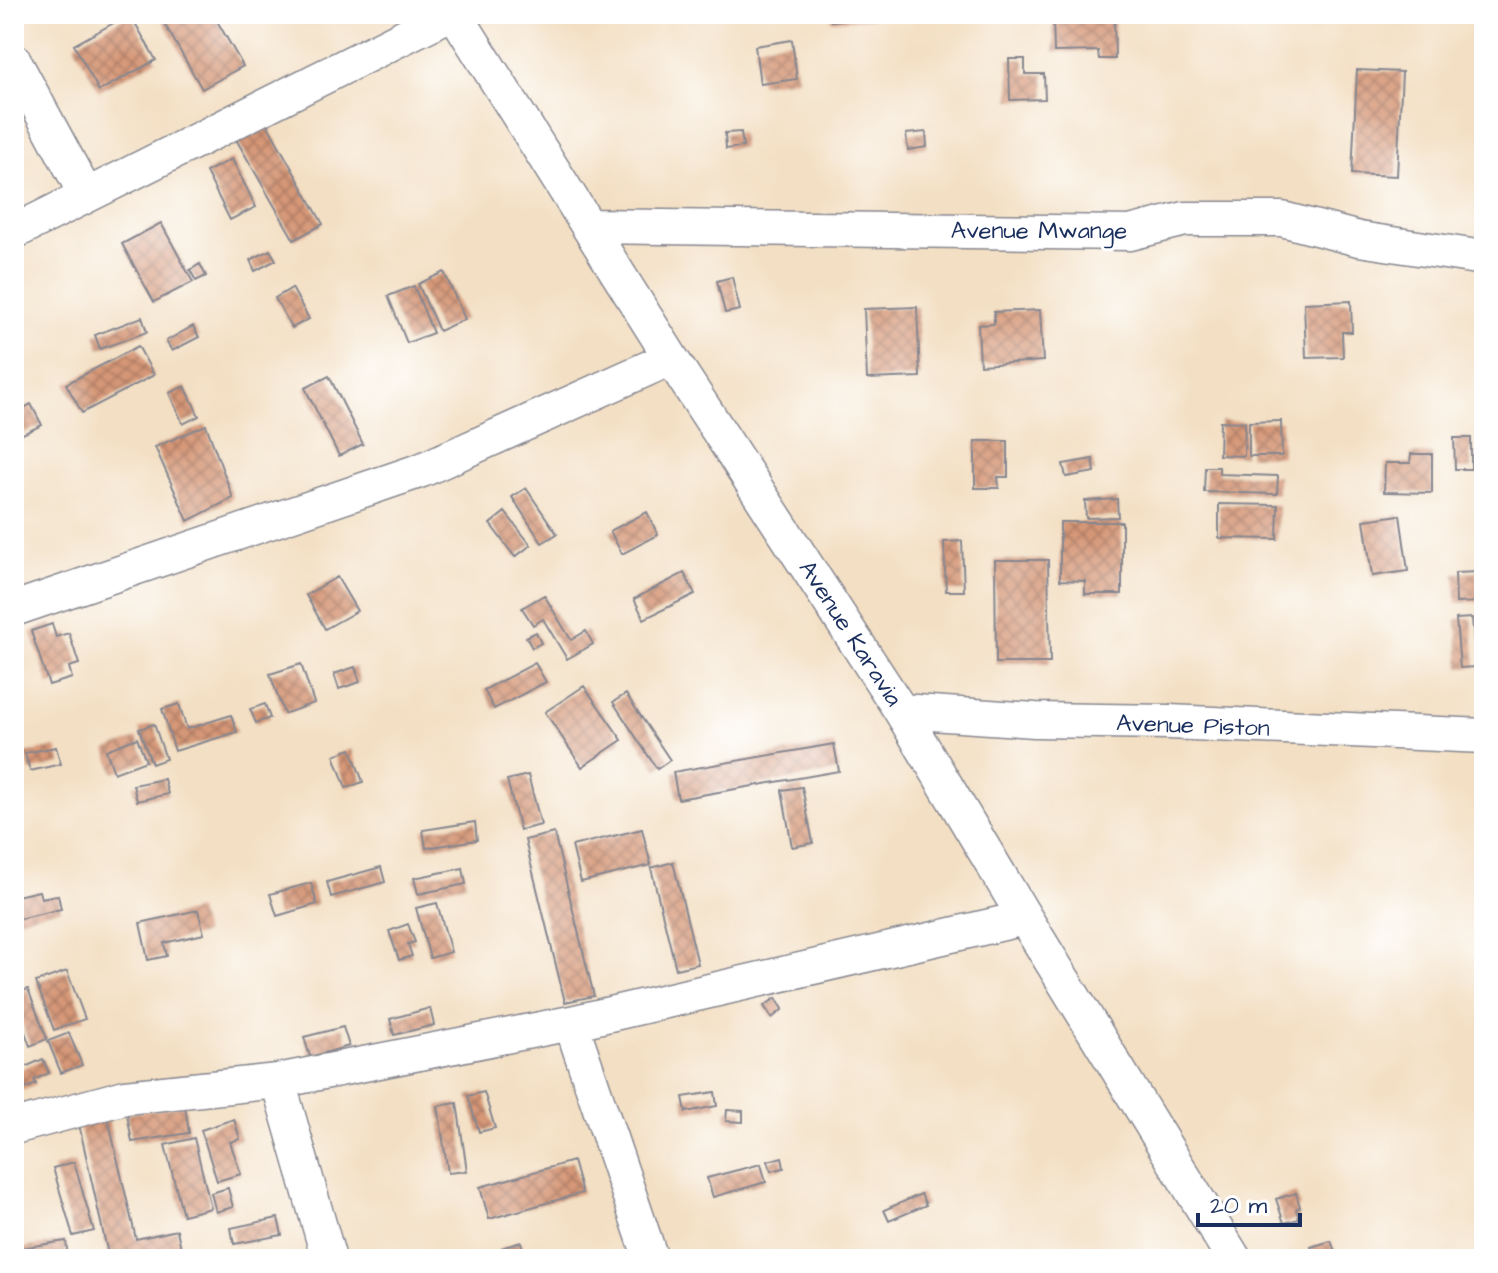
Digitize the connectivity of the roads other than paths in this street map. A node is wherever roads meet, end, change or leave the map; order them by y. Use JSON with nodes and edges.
{"nodes":[{"id":1,"x":452,"y":14,"type":"edge"},
{"id":2,"x":14,"y":61,"type":"edge"},
{"id":3,"x":86,"y":195,"type":"junction"},
{"id":4,"x":588,"y":226,"type":"junction"},
{"id":5,"x":14,"y":232,"type":"edge"},
{"id":6,"x":1484,"y":258,"type":"edge"},
{"id":7,"x":671,"y":358,"type":"junction"},
{"id":8,"x":14,"y":609,"type":"edge"},
{"id":9,"x":901,"y":711,"type":"junction"},
{"id":10,"x":1484,"y":736,"type":"edge"},
{"id":11,"x":1025,"y":918,"type":"junction"},
{"id":12,"x":571,"y":1023,"type":"junction"},
{"id":13,"x":278,"y":1081,"type":"junction"},
{"id":14,"x":14,"y":1127,"type":"edge"},
{"id":15,"x":329,"y":1259,"type":"edge"},
{"id":16,"x":651,"y":1259,"type":"edge"},
{"id":17,"x":1234,"y":1259,"type":"edge"}],
"edges":[{"from":1,"to":3,"type":"street"},
{"from":1,"to":4,"type":"street","name":"Avenue Karavia"},
{"from":2,"to":3,"type":"street"},
{"from":3,"to":5,"type":"street"},
{"from":4,"to":6,"type":"street","name":"Avenue Mwange"},
{"from":4,"to":7,"type":"street","name":"Avenue Karavia"},
{"from":7,"to":8,"type":"street"},
{"from":7,"to":9,"type":"street","name":"Avenue Karavia"},
{"from":9,"to":10,"type":"street","name":"Avenue Piston"},
{"from":9,"to":11,"type":"street","name":"Avenue Karavia"},
{"from":11,"to":12,"type":"street"},
{"from":11,"to":17,"type":"street","name":"Avenue Karavia"},
{"from":12,"to":13,"type":"street"},
{"from":12,"to":16,"type":"street"},
{"from":13,"to":14,"type":"street"},
{"from":13,"to":15,"type":"street"}]}
